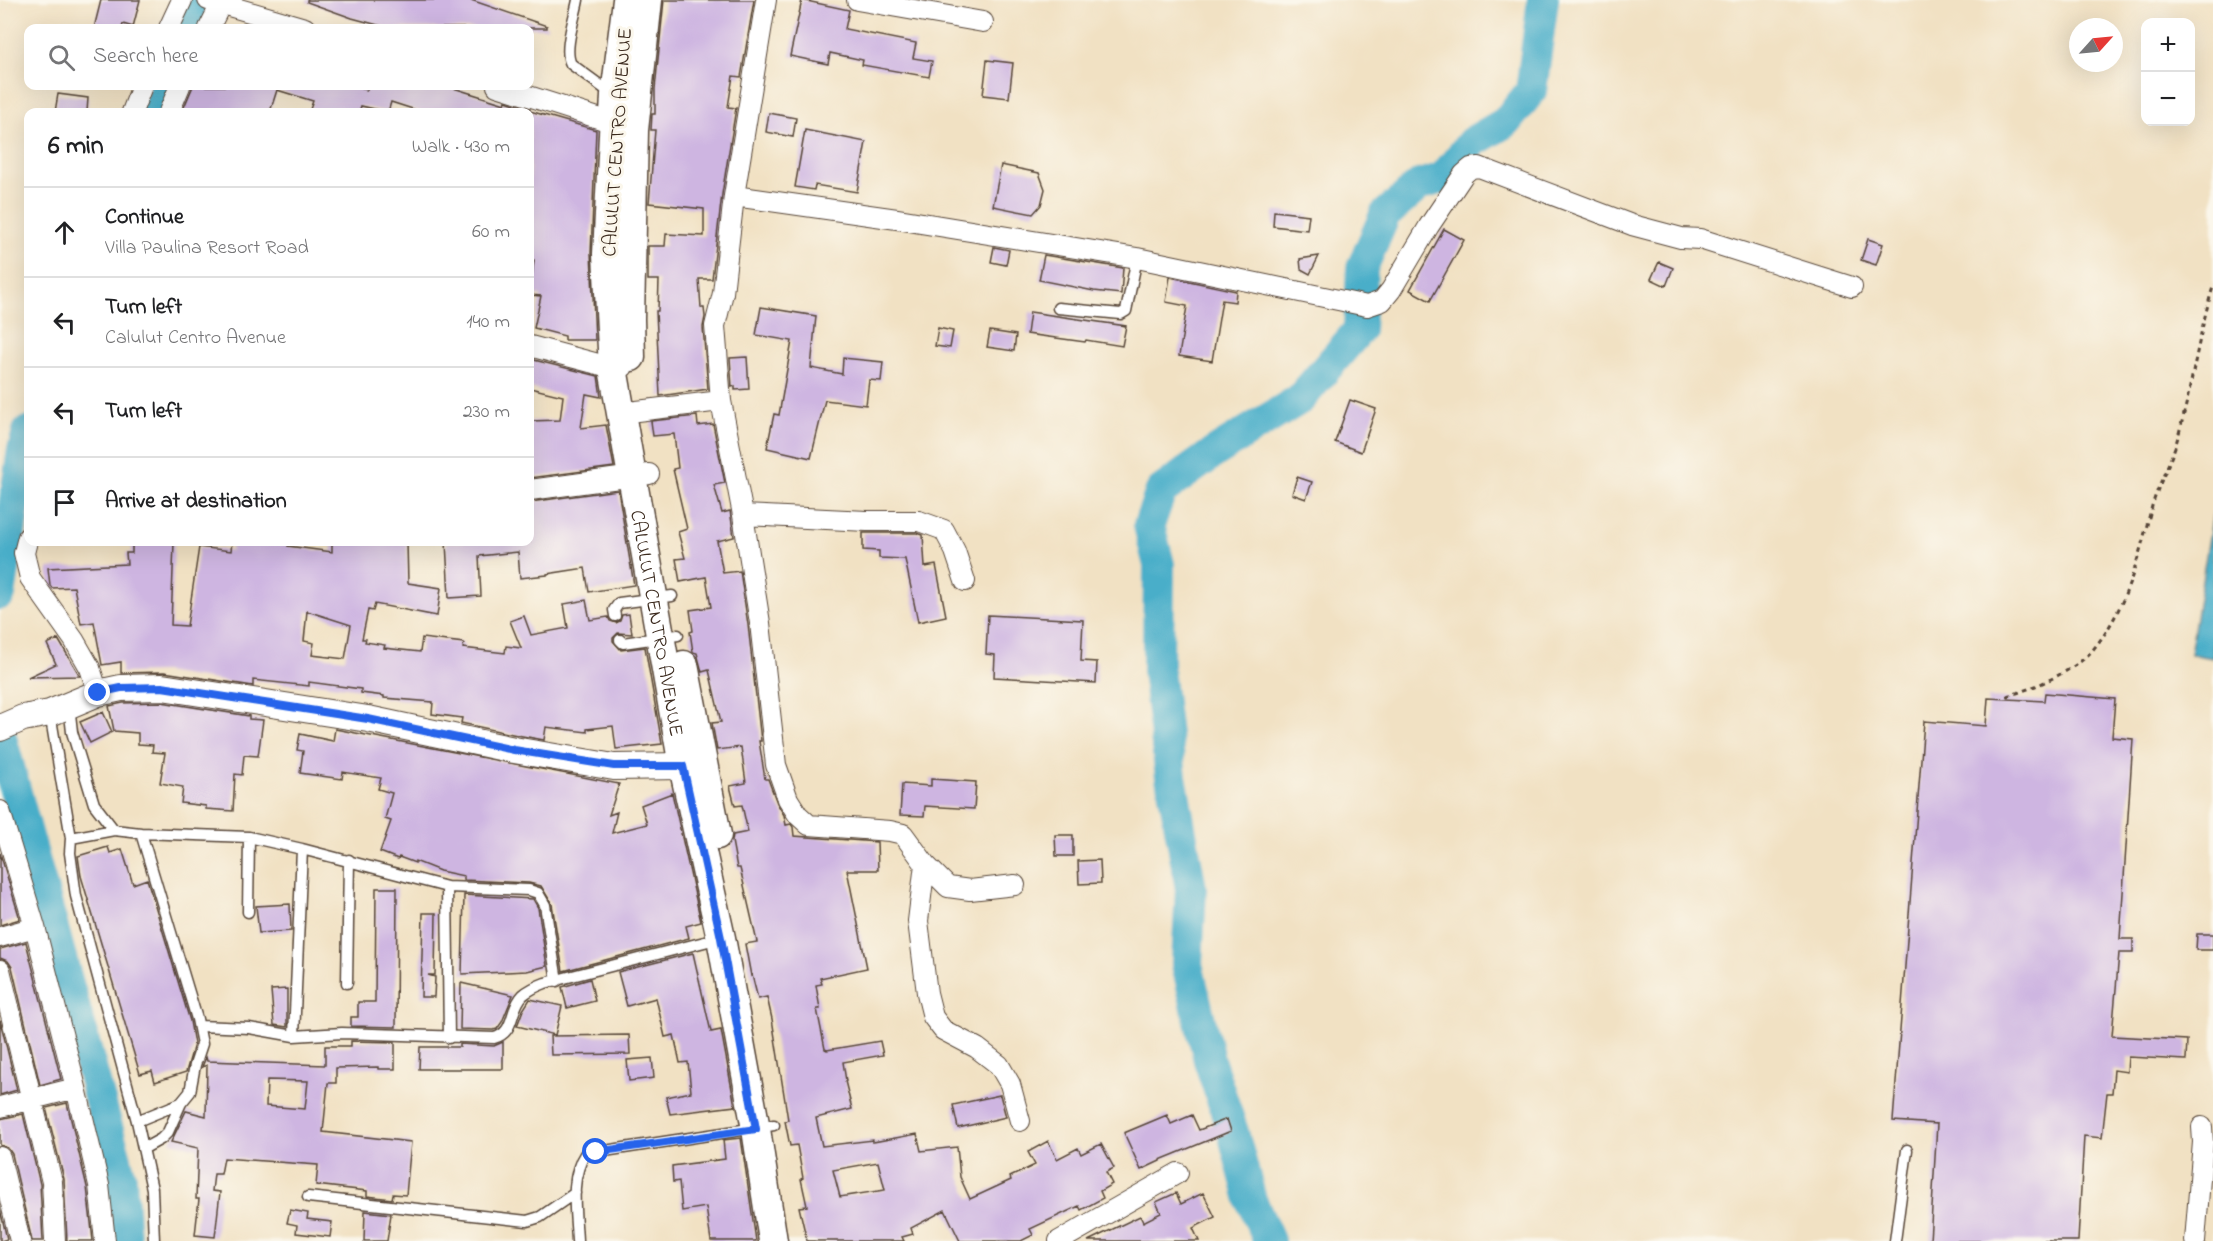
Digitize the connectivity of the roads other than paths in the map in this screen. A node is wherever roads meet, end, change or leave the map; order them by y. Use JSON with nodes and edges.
{"nodes":[{"id":1,"x":182,"y":0,"type":"edge"},
{"id":2,"x":578,"y":0,"type":"edge"},
{"id":3,"x":627,"y":0,"type":"edge"},
{"id":4,"x":648,"y":0,"type":"edge"},
{"id":5,"x":766,"y":0,"type":"edge"},
{"id":6,"x":857,"y":0,"type":"edge"},
{"id":7,"x":217,"y":2,"type":"edge"},
{"id":8,"x":983,"y":22,"type":"dead end"},
{"id":9,"x":171,"y":24,"type":"edge"},
{"id":10,"x":210,"y":24,"type":"edge"},
{"id":11,"x":291,"y":24,"type":"edge"},
{"id":12,"x":140,"y":90,"type":"edge"},
{"id":13,"x":178,"y":90,"type":"edge"},
{"id":14,"x":514,"y":90,"type":"edge"},
{"id":15,"x":134,"y":108,"type":"edge"},
{"id":16,"x":171,"y":108,"type":"edge"},
{"id":17,"x":621,"y":116,"type":"junction"},
{"id":18,"x":734,"y":196,"type":"junction"},
{"id":19,"x":1137,"y":258,"type":"junction"},
{"id":20,"x":1852,"y":287,"type":"dead end"},
{"id":21,"x":1058,"y":308,"type":"dead end"},
{"id":22,"x":534,"y":347,"type":"edge"},
{"id":23,"x":622,"y":368,"type":"junction"},
{"id":24,"x":721,"y":401,"type":"junction"},
{"id":25,"x":630,"y":412,"type":"junction"},
{"id":26,"x":640,"y":476,"type":"junction"},
{"id":27,"x":534,"y":489,"type":"edge"},
{"id":28,"x":743,"y":515,"type":"junction"},
{"id":29,"x":26,"y":546,"type":"edge"},
{"id":30,"x":965,"y":581,"type":"dead end"},
{"id":31,"x":662,"y":597,"type":"junction"},
{"id":32,"x":615,"y":616,"type":"dead end"},
{"id":33,"x":669,"y":637,"type":"junction"},
{"id":34,"x":620,"y":640,"type":"dead end"},
{"id":35,"x":98,"y":693,"type":"junction"},
{"id":36,"x":58,"y":718,"type":"junction"},
{"id":37,"x":11,"y":723,"type":"edge"},
{"id":38,"x":72,"y":732,"type":"junction"},
{"id":39,"x":694,"y":765,"type":"junction"},
{"id":40,"x":0,"y":811,"type":"edge"},
{"id":41,"x":114,"y":830,"type":"junction"},
{"id":42,"x":141,"y":833,"type":"junction"},
{"id":43,"x":249,"y":837,"type":"junction"},
{"id":44,"x":71,"y":838,"type":"junction"},
{"id":45,"x":302,"y":849,"type":"junction"},
{"id":46,"x":349,"y":861,"type":"junction"},
{"id":47,"x":925,"y":864,"type":"junction"},
{"id":48,"x":1015,"y":885,"type":"dead end"},
{"id":49,"x":447,"y":887,"type":"junction"},
{"id":50,"x":248,"y":912,"type":"dead end"},
{"id":51,"x":35,"y":927,"type":"junction"},
{"id":52,"x":0,"y":936,"type":"edge"},
{"id":53,"x":721,"y":938,"type":"junction"},
{"id":54,"x":0,"y":970,"type":"edge"},
{"id":55,"x":557,"y":981,"type":"junction"},
{"id":56,"x":347,"y":983,"type":"dead end"},
{"id":57,"x":199,"y":1026,"type":"junction"},
{"id":58,"x":294,"y":1036,"type":"junction"},
{"id":59,"x":449,"y":1038,"type":"junction"},
{"id":60,"x":76,"y":1088,"type":"junction"},
{"id":61,"x":32,"y":1099,"type":"junction"},
{"id":62,"x":181,"y":1103,"type":"junction"},
{"id":63,"x":0,"y":1107,"type":"edge"},
{"id":64,"x":137,"y":1121,"type":"junction"},
{"id":65,"x":1020,"y":1121,"type":"dead end"},
{"id":66,"x":765,"y":1127,"type":"junction"},
{"id":67,"x":2202,"y":1127,"type":"dead end"},
{"id":68,"x":143,"y":1149,"type":"junction"},
{"id":69,"x":1907,"y":1150,"type":"dead end"},
{"id":70,"x":0,"y":1157,"type":"edge"},
{"id":71,"x":1178,"y":1173,"type":"dead end"},
{"id":72,"x":575,"y":1193,"type":"junction"},
{"id":73,"x":308,"y":1197,"type":"dead end"},
{"id":74,"x":20,"y":1241,"type":"edge"},
{"id":75,"x":55,"y":1241,"type":"edge"},
{"id":76,"x":105,"y":1241,"type":"edge"},
{"id":77,"x":154,"y":1241,"type":"edge"},
{"id":78,"x":577,"y":1241,"type":"edge"},
{"id":79,"x":774,"y":1241,"type":"edge"},
{"id":80,"x":793,"y":1241,"type":"edge"},
{"id":81,"x":1059,"y":1241,"type":"edge"},
{"id":82,"x":1895,"y":1241,"type":"edge"},
{"id":83,"x":2195,"y":1241,"type":"edge"}],
"edges":[{"from":1,"to":9,"type":"street"},
{"from":2,"to":17,"type":"lane"},
{"from":3,"to":17,"type":"main road","name":"CALULUT CENTRO AVENUE"},
{"from":4,"to":17,"type":"main road","name":"CALULUT CENTRO AVENUE"},
{"from":5,"to":18,"type":"street"},
{"from":6,"to":8,"type":"street"},
{"from":7,"to":10,"type":"street"},
{"from":7,"to":11,"type":"street"},
{"from":12,"to":15,"type":"street"},
{"from":13,"to":16,"type":"street"},
{"from":14,"to":17,"type":"street"},
{"from":17,"to":23,"type":"main road","name":"CALULUT CENTRO AVENUE"},
{"from":18,"to":19,"type":"street"},
{"from":18,"to":24,"type":"street"},
{"from":19,"to":20,"type":"street"},
{"from":19,"to":21,"type":"lane"},
{"from":22,"to":23,"type":"street"},
{"from":23,"to":25,"type":"main road","name":"CALULUT CENTRO AVENUE"},
{"from":24,"to":25,"type":"street"},
{"from":24,"to":28,"type":"street"},
{"from":25,"to":26,"type":"main road","name":"CALULUT CENTRO AVENUE"},
{"from":26,"to":27,"type":"street"},
{"from":26,"to":31,"type":"main road","name":"CALULUT CENTRO AVENUE"},
{"from":28,"to":30,"type":"street"},
{"from":28,"to":47,"type":"street"},
{"from":29,"to":35,"type":"street"},
{"from":31,"to":32,"type":"lane"},
{"from":31,"to":33,"type":"main road","name":"CALULUT CENTRO AVENUE"},
{"from":33,"to":34,"type":"lane"},
{"from":33,"to":39,"type":"main road","name":"CALULUT CENTRO AVENUE"},
{"from":35,"to":36,"type":"street"},
{"from":35,"to":39,"type":"street"},
{"from":36,"to":37,"type":"street"},
{"from":36,"to":38,"type":"lane"},
{"from":36,"to":38,"type":"lane"},
{"from":36,"to":44,"type":"lane"},
{"from":38,"to":41,"type":"lane"},
{"from":39,"to":53,"type":"main road","name":"CALULUT CENTRO AVENUE"},
{"from":39,"to":66,"type":"main road","name":"CALULUT CENTRO AVENUE"},
{"from":40,"to":51,"type":"street"},
{"from":41,"to":42,"type":"lane"},
{"from":41,"to":44,"type":"lane"},
{"from":42,"to":43,"type":"lane"},
{"from":42,"to":57,"type":"lane"},
{"from":43,"to":45,"type":"lane"},
{"from":43,"to":50,"type":"lane"},
{"from":44,"to":64,"type":"lane"},
{"from":45,"to":46,"type":"lane"},
{"from":45,"to":58,"type":"lane"},
{"from":46,"to":49,"type":"lane"},
{"from":46,"to":56,"type":"lane"},
{"from":47,"to":48,"type":"street"},
{"from":47,"to":65,"type":"street"},
{"from":49,"to":55,"type":"lane"},
{"from":49,"to":59,"type":"lane"},
{"from":51,"to":52,"type":"street"},
{"from":51,"to":60,"type":"street"},
{"from":53,"to":55,"type":"lane"},
{"from":53,"to":66,"type":"main road","name":"CALULUT CENTRO AVENUE"},
{"from":54,"to":61,"type":"street"},
{"from":55,"to":59,"type":"lane"},
{"from":57,"to":58,"type":"lane"},
{"from":57,"to":62,"type":"lane"},
{"from":58,"to":59,"type":"lane"},
{"from":60,"to":61,"type":"street"},
{"from":60,"to":76,"type":"street"},
{"from":61,"to":63,"type":"street"},
{"from":61,"to":75,"type":"street"},
{"from":62,"to":64,"type":"lane"},
{"from":62,"to":68,"type":"lane"},
{"from":64,"to":68,"type":"lane"},
{"from":66,"to":72,"type":"lane"},
{"from":66,"to":79,"type":"main road","name":"CALULUT CENTRO AVENUE"},
{"from":66,"to":80,"type":"main road","name":"CALULUT CENTRO AVENUE"},
{"from":67,"to":83,"type":"street"},
{"from":68,"to":77,"type":"lane"},
{"from":69,"to":82,"type":"lane"},
{"from":70,"to":74,"type":"street"},
{"from":71,"to":81,"type":"street"},
{"from":72,"to":73,"type":"lane"},
{"from":72,"to":78,"type":"lane"}]}
